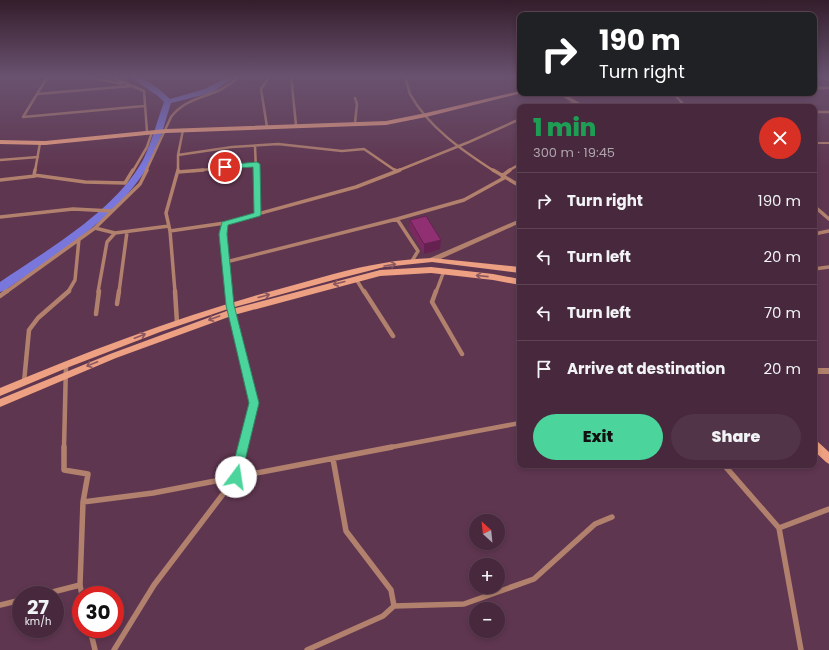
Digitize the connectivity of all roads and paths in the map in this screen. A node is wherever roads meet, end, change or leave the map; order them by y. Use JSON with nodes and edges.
{"nodes":[{"id":1,"x":29,"y":106,"type":"edge"},
{"id":2,"x":140,"y":106,"type":"edge"},
{"id":3,"x":144,"y":106,"type":"edge"},
{"id":4,"x":180,"y":106,"type":"edge"},
{"id":5,"x":264,"y":106,"type":"edge"},
{"id":6,"x":294,"y":106,"type":"edge"},
{"id":7,"x":357,"y":106,"type":"edge"},
{"id":8,"x":419,"y":106,"type":"edge"},
{"id":9,"x":461,"y":106,"type":"edge"},
{"id":10,"x":817,"y":112,"type":"edge"},
{"id":11,"x":829,"y":112,"type":"edge"},
{"id":12,"x":426,"y":115,"type":"junction"},
{"id":13,"x":517,"y":120,"type":"edge"},
{"id":14,"x":355,"y":123,"type":"junction"},
{"id":15,"x":296,"y":125,"type":"junction"},
{"id":16,"x":267,"y":126,"type":"junction"},
{"id":17,"x":183,"y":130,"type":"junction"},
{"id":18,"x":164,"y":131,"type":"junction"},
{"id":19,"x":150,"y":132,"type":"junction"},
{"id":20,"x":0,"y":142,"type":"edge"},
{"id":21,"x":40,"y":143,"type":"junction"},
{"id":22,"x":817,"y":143,"type":"edge"},
{"id":23,"x":829,"y":143,"type":"edge"},
{"id":24,"x":255,"y":146,"type":"junction"},
{"id":25,"x":459,"y":146,"type":"junction"},
{"id":26,"x":178,"y":155,"type":"junction"},
{"id":27,"x":38,"y":156,"type":"junction"},
{"id":28,"x":0,"y":160,"type":"edge"},
{"id":29,"x":257,"y":164,"type":"junction"},
{"id":30,"x":517,"y":166,"type":"edge"},
{"id":31,"x":397,"y":171,"type":"junction"},
{"id":32,"x":178,"y":172,"type":"junction"},
{"id":33,"x":38,"y":175,"type":"junction"},
{"id":34,"x":502,"y":176,"type":"junction"},
{"id":35,"x":0,"y":180,"type":"edge"},
{"id":36,"x":517,"y":184,"type":"edge"},
{"id":37,"x":817,"y":209,"type":"edge"},
{"id":38,"x":112,"y":211,"type":"junction"},
{"id":39,"x":258,"y":214,"type":"junction"},
{"id":40,"x":0,"y":217,"type":"edge"},
{"id":41,"x":397,"y":219,"type":"junction"},
{"id":42,"x":829,"y":219,"type":"edge"},
{"id":43,"x":517,"y":222,"type":"edge"},
{"id":44,"x":225,"y":224,"type":"junction"},
{"id":45,"x":169,"y":226,"type":"junction"},
{"id":46,"x":95,"y":228,"type":"junction"},
{"id":47,"x":170,"y":231,"type":"junction"},
{"id":48,"x":829,"y":231,"type":"edge"},
{"id":49,"x":127,"y":232,"type":"junction"},
{"id":50,"x":115,"y":233,"type":"junction"},
{"id":51,"x":817,"y":233,"type":"edge"},
{"id":52,"x":79,"y":239,"type":"junction"},
{"id":53,"x":432,"y":260,"type":"junction"},
{"id":54,"x":412,"y":261,"type":"junction"},
{"id":55,"x":226,"y":262,"type":"junction"},
{"id":56,"x":829,"y":267,"type":"edge"},
{"id":57,"x":817,"y":269,"type":"edge"},
{"id":58,"x":517,"y":270,"type":"edge"},
{"id":59,"x":444,"y":271,"type":"junction"},
{"id":60,"x":356,"y":278,"type":"junction"},
{"id":61,"x":517,"y":281,"type":"edge"},
{"id":62,"x":0,"y":296,"type":"edge"},
{"id":63,"x":117,"y":304,"type":"dead end"},
{"id":64,"x":231,"y":308,"type":"junction"},
{"id":65,"x":96,"y":314,"type":"dead end"},
{"id":66,"x":178,"y":323,"type":"junction"},
{"id":67,"x":393,"y":336,"type":"dead end"},
{"id":68,"x":462,"y":354,"type":"dead end"},
{"id":69,"x":66,"y":364,"type":"junction"},
{"id":70,"x":829,"y":371,"type":"edge"},
{"id":71,"x":817,"y":372,"type":"edge"},
{"id":72,"x":66,"y":375,"type":"junction"},
{"id":73,"x":24,"y":382,"type":"junction"},
{"id":74,"x":0,"y":392,"type":"edge"},
{"id":75,"x":0,"y":403,"type":"edge"},
{"id":76,"x":517,"y":424,"type":"edge"},
{"id":77,"x":817,"y":447,"type":"edge"},
{"id":78,"x":333,"y":459,"type":"junction"},
{"id":79,"x":829,"y":459,"type":"edge"},
{"id":80,"x":727,"y":468,"type":"edge"},
{"id":81,"x":236,"y":477,"type":"junction"},
{"id":82,"x":83,"y":502,"type":"junction"},
{"id":83,"x":829,"y":509,"type":"edge"},
{"id":84,"x":612,"y":517,"type":"dead end"},
{"id":85,"x":779,"y":528,"type":"junction"},
{"id":86,"x":80,"y":585,"type":"joint"},
{"id":87,"x":64,"y":589,"type":"edge"},
{"id":88,"x":12,"y":603,"type":"edge"},
{"id":89,"x":0,"y":606,"type":"edge"},
{"id":90,"x":394,"y":606,"type":"junction"},
{"id":91,"x":92,"y":638,"type":"edge"},
{"id":92,"x":95,"y":650,"type":"edge"},
{"id":93,"x":114,"y":650,"type":"edge"},
{"id":94,"x":307,"y":650,"type":"edge"},
{"id":95,"x":801,"y":650,"type":"edge"}],
"edges":[{"from":1,"to":2,"type":"street"},
{"from":3,"to":19,"type":"street"},
{"from":4,"to":18,"type":"street"},
{"from":5,"to":16,"type":"street"},
{"from":6,"to":15,"type":"street"},
{"from":7,"to":14,"type":"street"},
{"from":8,"to":12,"type":"street"},
{"from":9,"to":12,"type":"main road"},
{"from":10,"to":11,"type":"street"},
{"from":12,"to":14,"type":"main road"},
{"from":12,"to":25,"type":"street"},
{"from":13,"to":25,"type":"street"},
{"from":14,"to":15,"type":"main road"},
{"from":15,"to":16,"type":"main road"},
{"from":16,"to":17,"type":"main road"},
{"from":17,"to":18,"type":"main road"},
{"from":17,"to":26,"type":"street"},
{"from":18,"to":19,"type":"main road"},
{"from":18,"to":38,"type":"street"},
{"from":19,"to":21,"type":"main road"},
{"from":19,"to":33,"type":"street"},
{"from":20,"to":21,"type":"main road"},
{"from":21,"to":27,"type":"street"},
{"from":22,"to":23,"type":"street"},
{"from":24,"to":26,"type":"street"},
{"from":24,"to":29,"type":"street"},
{"from":24,"to":31,"type":"street"},
{"from":25,"to":31,"type":"street"},
{"from":25,"to":34,"type":"street"},
{"from":26,"to":32,"type":"street"},
{"from":27,"to":28,"type":"street"},
{"from":27,"to":33,"type":"street"},
{"from":29,"to":32,"type":"street"},
{"from":29,"to":39,"type":"street"},
{"from":30,"to":34,"type":"street"},
{"from":31,"to":39,"type":"street"},
{"from":32,"to":45,"type":"street"},
{"from":33,"to":35,"type":"street"},
{"from":34,"to":36,"type":"street"},
{"from":34,"to":41,"type":"street"},
{"from":37,"to":42,"type":"street"},
{"from":38,"to":40,"type":"street"},
{"from":38,"to":46,"type":"street"},
{"from":39,"to":44,"type":"street"},
{"from":41,"to":54,"type":"street"},
{"from":41,"to":55,"type":"street"},
{"from":43,"to":53,"type":"street"},
{"from":44,"to":47,"type":"street"},
{"from":44,"to":55,"type":"street"},
{"from":45,"to":47,"type":"street"},
{"from":45,"to":49,"type":"street"},
{"from":46,"to":50,"type":"street"},
{"from":46,"to":52,"type":"street"},
{"from":47,"to":66,"type":"street"},
{"from":48,"to":51,"type":"street"},
{"from":49,"to":50,"type":"street"},
{"from":49,"to":63,"type":"street"},
{"from":50,"to":65,"type":"street"},
{"from":52,"to":62,"type":"street"},
{"from":52,"to":73,"type":"street"},
{"from":53,"to":54,"type":"main road"},
{"from":53,"to":58,"type":"main road"},
{"from":64,"to":54,"type":"main road","one_way":true},
{"from":55,"to":64,"type":"street"},
{"from":56,"to":57,"type":"street"},
{"from":59,"to":60,"type":"main road"},
{"from":61,"to":59,"type":"main road","one_way":true},
{"from":59,"to":68,"type":"street"},
{"from":60,"to":64,"type":"main road","one_way":true},
{"from":60,"to":67,"type":"street"},
{"from":64,"to":66,"type":"main road"},
{"from":64,"to":72,"type":"main road","one_way":true},
{"from":64,"to":81,"type":"street"},
{"from":69,"to":66,"type":"main road","one_way":true},
{"from":69,"to":72,"type":"street"},
{"from":69,"to":73,"type":"main road"},
{"from":70,"to":71,"type":"street"},
{"from":72,"to":75,"type":"main road"},
{"from":72,"to":82,"type":"street"},
{"from":73,"to":74,"type":"main road"},
{"from":76,"to":78,"type":"street"},
{"from":77,"to":79,"type":"main road"},
{"from":78,"to":81,"type":"street"},
{"from":78,"to":90,"type":"street"},
{"from":80,"to":85,"type":"street"},
{"from":81,"to":82,"type":"street"},
{"from":81,"to":93,"type":"street"},
{"from":82,"to":86,"type":"street"},
{"from":83,"to":85,"type":"street"},
{"from":84,"to":90,"type":"street"},
{"from":85,"to":95,"type":"street"},
{"from":86,"to":87,"type":"street"},
{"from":88,"to":89,"type":"street"},
{"from":90,"to":94,"type":"street"},
{"from":91,"to":92,"type":"street"}]}
